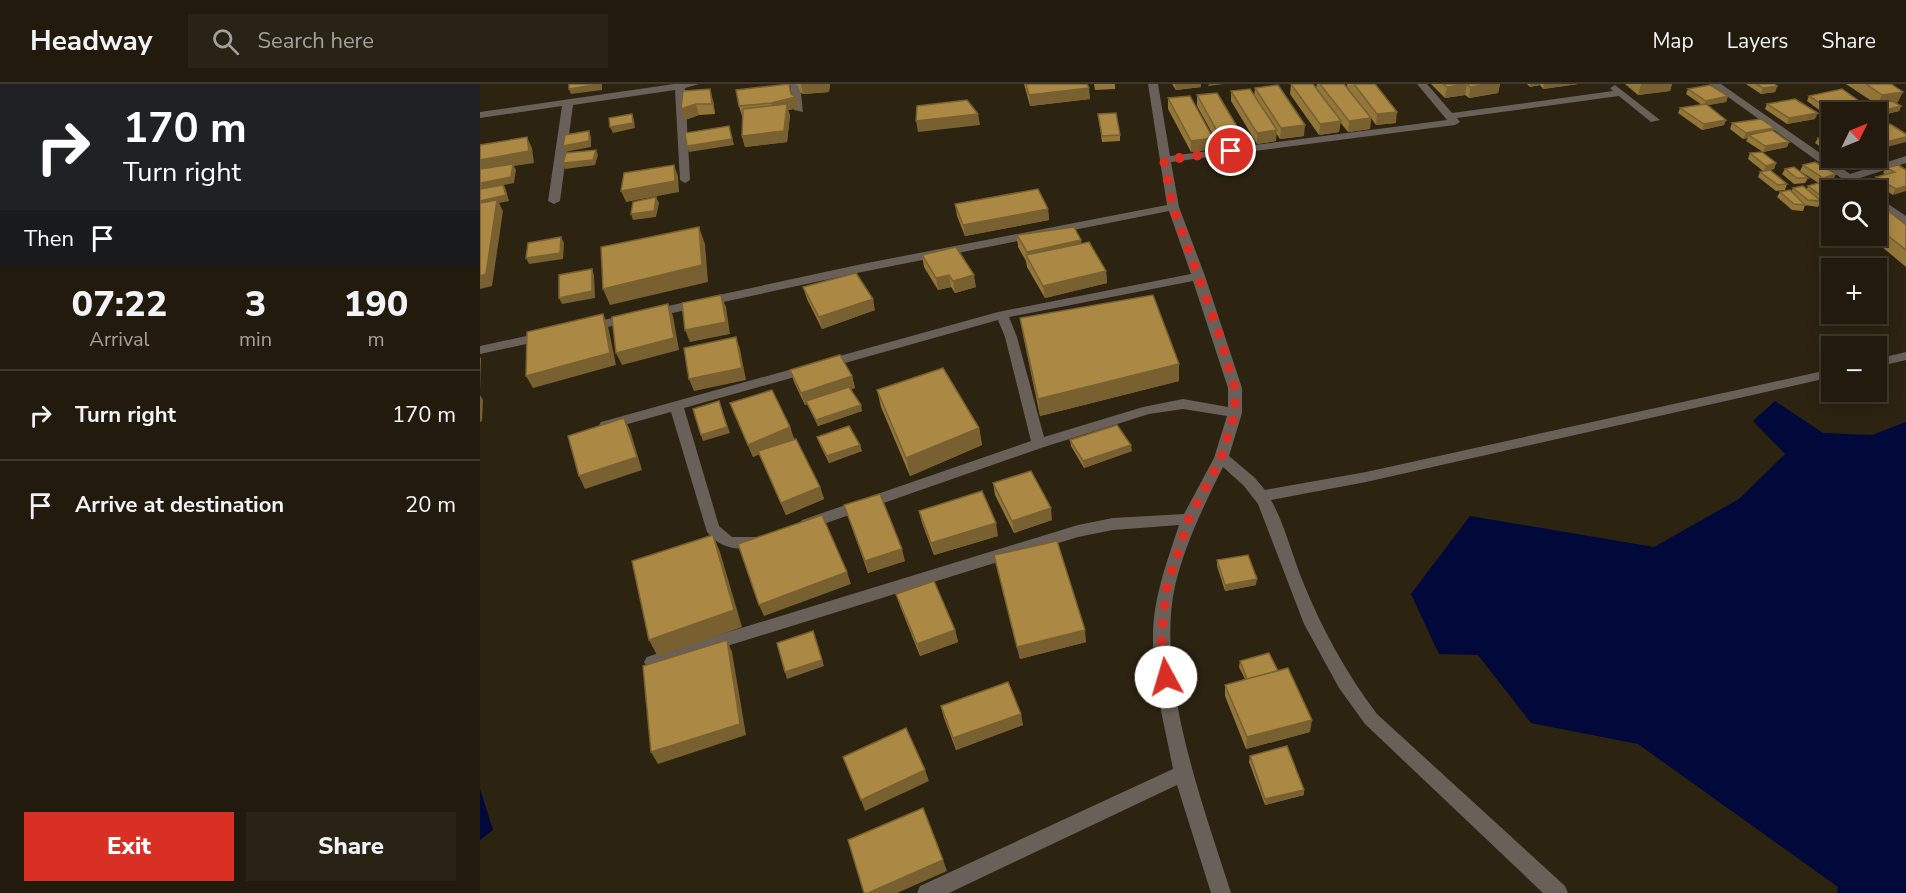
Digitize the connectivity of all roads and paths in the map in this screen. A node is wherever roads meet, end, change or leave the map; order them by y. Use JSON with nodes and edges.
{"nodes":[{"id":1,"x":694,"y":84,"type":"edge"},
{"id":2,"x":795,"y":84,"type":"edge"},
{"id":3,"x":1153,"y":84,"type":"edge"},
{"id":4,"x":1422,"y":84,"type":"edge"},
{"id":5,"x":1611,"y":84,"type":"edge"},
{"id":6,"x":1715,"y":84,"type":"edge"},
{"id":7,"x":680,"y":85,"type":"edge"},
{"id":8,"x":1621,"y":93,"type":"junction"},
{"id":9,"x":568,"y":102,"type":"junction"},
{"id":10,"x":799,"y":110,"type":"dead end"},
{"id":11,"x":480,"y":115,"type":"edge"},
{"id":12,"x":1449,"y":116,"type":"junction"},
{"id":13,"x":1655,"y":120,"type":"dead end"},
{"id":14,"x":1906,"y":159,"type":"edge"},
{"id":15,"x":1164,"y":160,"type":"junction"},
{"id":16,"x":1849,"y":178,"type":"junction"},
{"id":17,"x":685,"y":180,"type":"dead end"},
{"id":18,"x":1852,"y":180,"type":"edge"},
{"id":19,"x":554,"y":201,"type":"dead end"},
{"id":20,"x":1173,"y":207,"type":"junction"},
{"id":21,"x":1887,"y":207,"type":"edge"},
{"id":22,"x":1906,"y":221,"type":"edge"},
{"id":23,"x":1199,"y":276,"type":"junction"},
{"id":24,"x":1002,"y":315,"type":"junction"},
{"id":25,"x":480,"y":350,"type":"edge"},
{"id":26,"x":1906,"y":356,"type":"edge"},
{"id":27,"x":1887,"y":360,"type":"edge"},
{"id":28,"x":1821,"y":375,"type":"edge"},
{"id":29,"x":676,"y":406,"type":"junction"},
{"id":30,"x":1235,"y":413,"type":"junction"},
{"id":31,"x":590,"y":430,"type":"edge"},
{"id":32,"x":1039,"y":444,"type":"junction"},
{"id":33,"x":1221,"y":458,"type":"junction"},
{"id":34,"x":1263,"y":496,"type":"junction"},
{"id":35,"x":1189,"y":519,"type":"junction"},
{"id":36,"x":793,"y":529,"type":"edge"},
{"id":37,"x":771,"y":537,"type":"edge"},
{"id":38,"x":653,"y":662,"type":"edge"},
{"id":39,"x":1183,"y":773,"type":"junction"},
{"id":40,"x":927,"y":893,"type":"edge"},
{"id":41,"x":1221,"y":893,"type":"edge"},
{"id":42,"x":1558,"y":893,"type":"edge"}],
"edges":[{"from":1,"to":7,"type":"street"},
{"from":2,"to":10,"type":"street"},
{"from":3,"to":15,"type":"street"},
{"from":4,"to":12,"type":"street"},
{"from":5,"to":8,"type":"street"},
{"from":6,"to":16,"type":"street"},
{"from":7,"to":9,"type":"street"},
{"from":7,"to":17,"type":"street"},
{"from":8,"to":12,"type":"street"},
{"from":8,"to":13,"type":"street"},
{"from":9,"to":11,"type":"street"},
{"from":9,"to":19,"type":"street"},
{"from":12,"to":15,"type":"street"},
{"from":14,"to":16,"type":"street"},
{"from":15,"to":20,"type":"street"},
{"from":16,"to":18,"type":"street"},
{"from":20,"to":23,"type":"street"},
{"from":20,"to":25,"type":"street"},
{"from":21,"to":22,"type":"street"},
{"from":23,"to":24,"type":"street"},
{"from":23,"to":30,"type":"street"},
{"from":24,"to":29,"type":"street"},
{"from":24,"to":32,"type":"street"},
{"from":26,"to":27,"type":"street"},
{"from":28,"to":34,"type":"street"},
{"from":29,"to":31,"type":"street"},
{"from":29,"to":37,"type":"street"},
{"from":30,"to":32,"type":"street"},
{"from":30,"to":33,"type":"street"},
{"from":32,"to":36,"type":"street"},
{"from":33,"to":34,"type":"street"},
{"from":33,"to":35,"type":"street"},
{"from":34,"to":42,"type":"street"},
{"from":35,"to":38,"type":"street"},
{"from":35,"to":39,"type":"street"},
{"from":39,"to":40,"type":"street"},
{"from":39,"to":41,"type":"street"}]}
